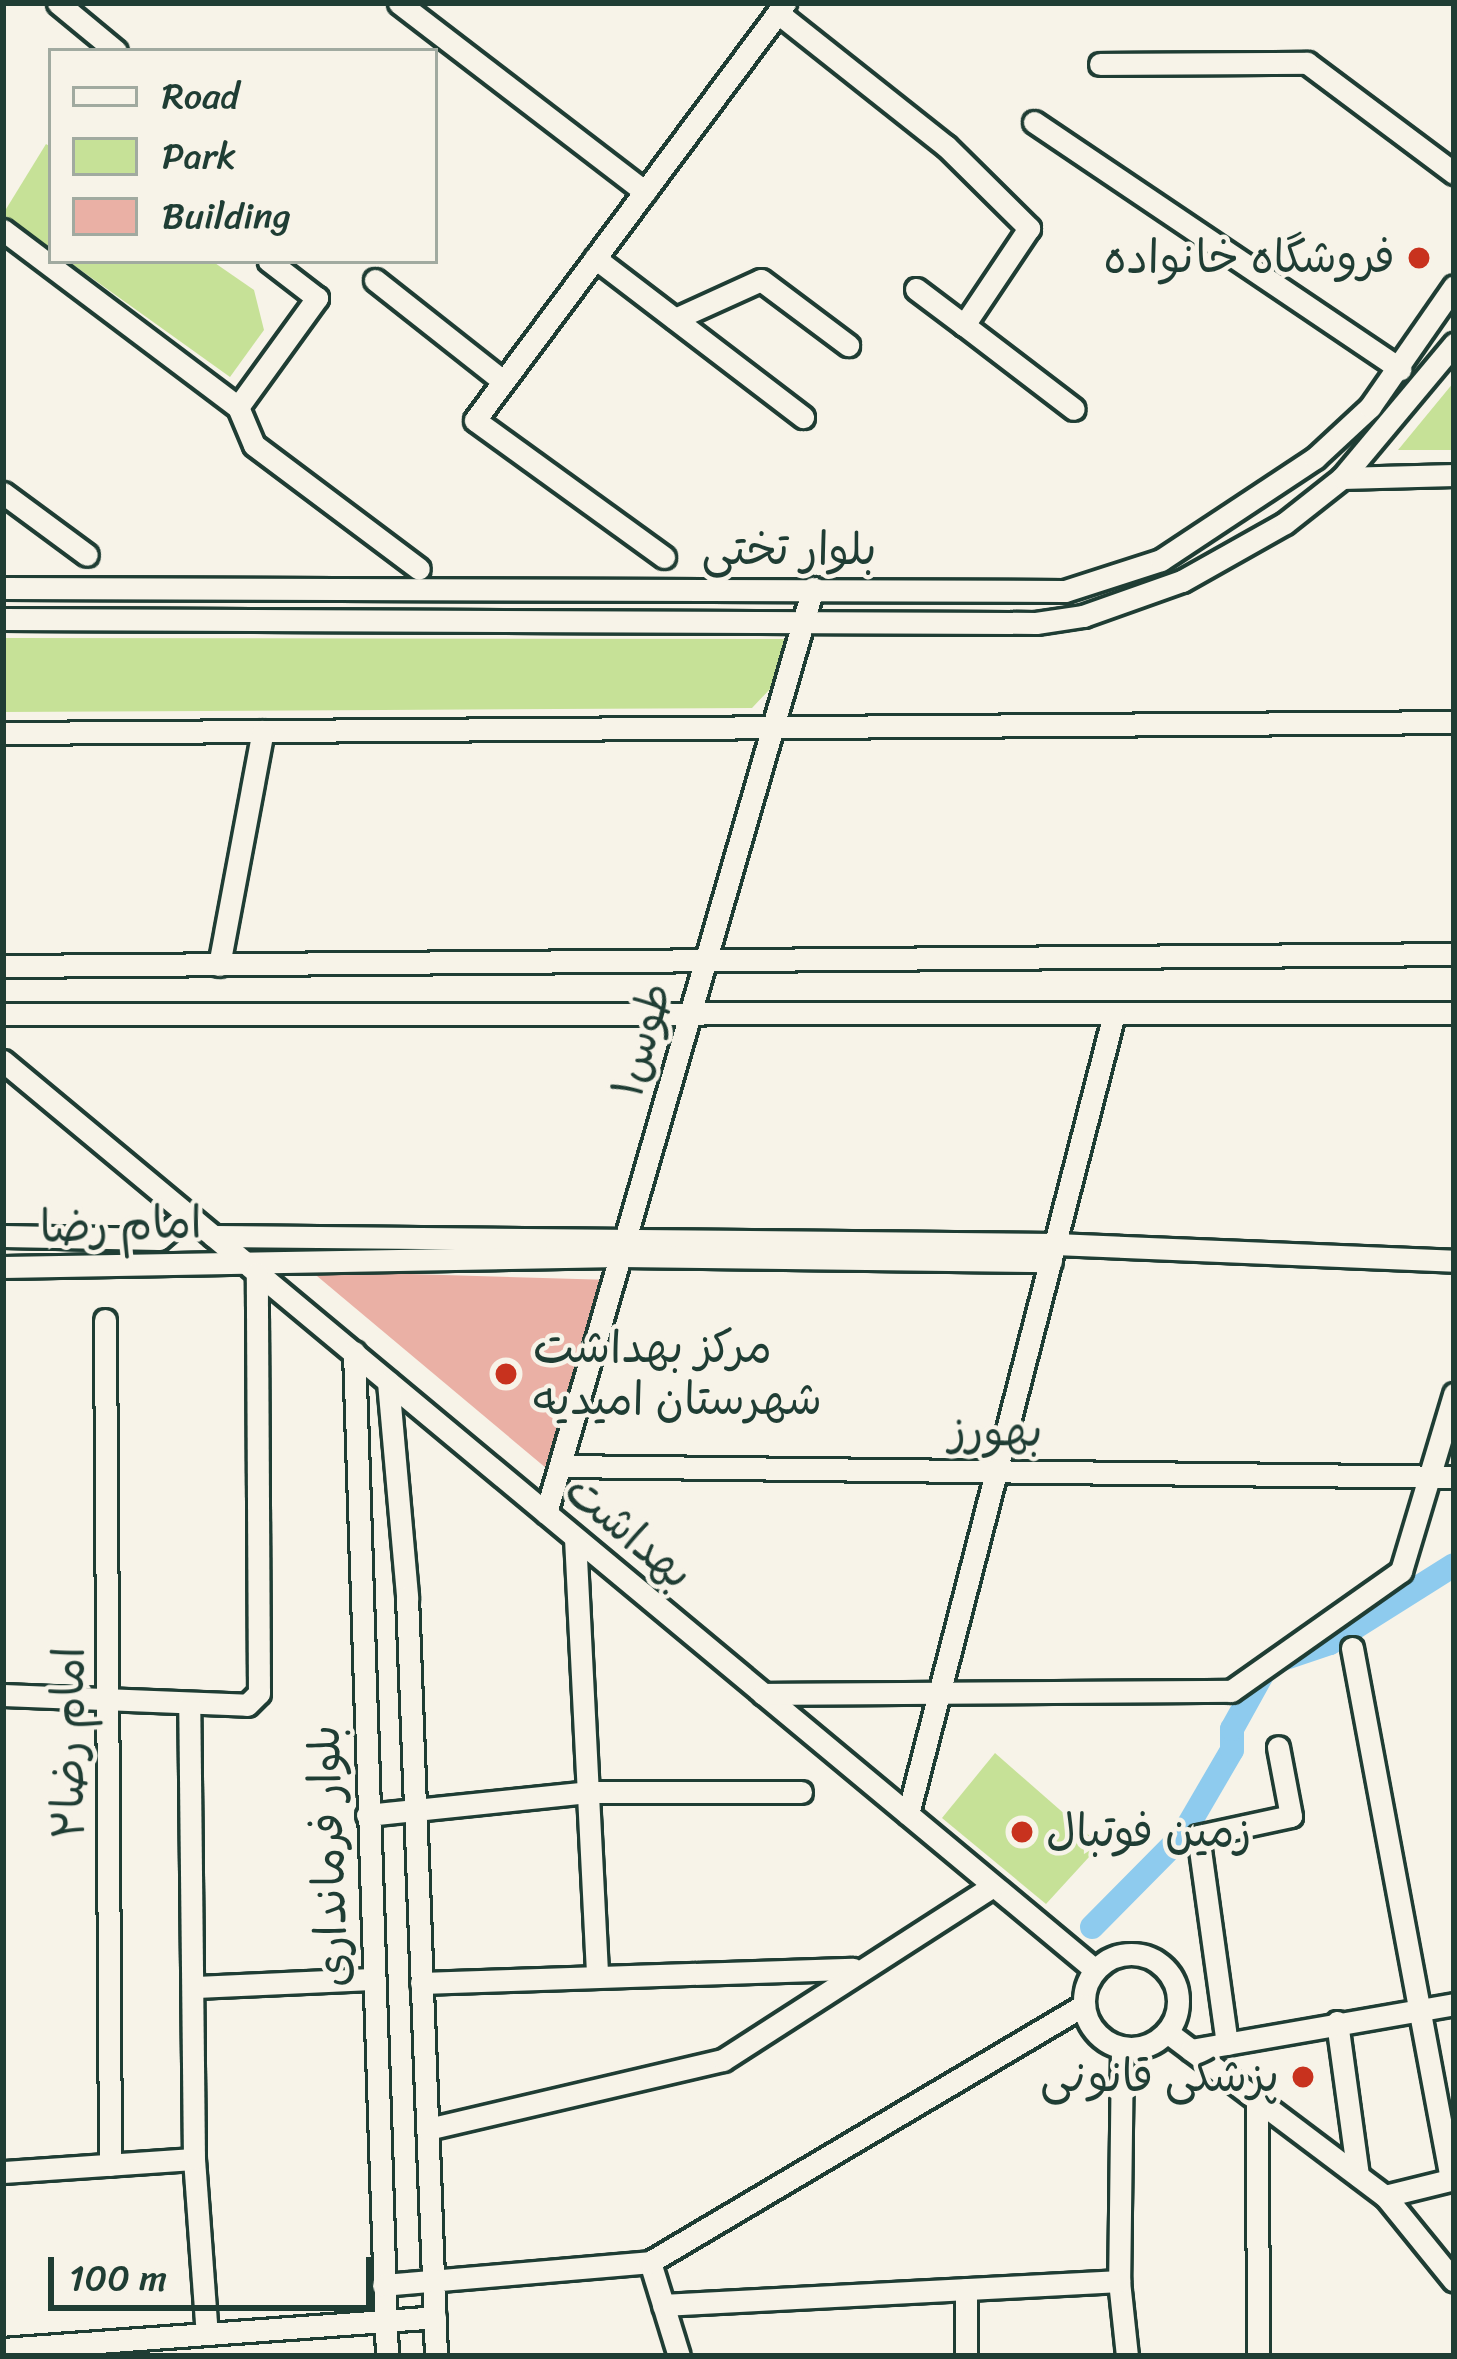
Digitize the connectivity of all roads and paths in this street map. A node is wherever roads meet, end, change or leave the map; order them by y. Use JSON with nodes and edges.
{"nodes":[{"id":1,"x":58,"y":3,"type":"edge"},
{"id":2,"x":399,"y":3,"type":"edge"},
{"id":3,"x":781,"y":8,"type":"edge"},
{"id":4,"x":112,"y":48,"type":"edge"},
{"id":5,"x":1100,"y":64,"type":"dead end"},
{"id":6,"x":1034,"y":122,"type":"dead end"},
{"id":7,"x":1454,"y":173,"type":"edge"},
{"id":8,"x":645,"y":192,"type":"junction"},
{"id":9,"x":3,"y":230,"type":"edge"},
{"id":10,"x":595,"y":258,"type":"junction"},
{"id":11,"x":48,"y":264,"type":"edge"},
{"id":12,"x":48,"y":264,"type":"edge"},
{"id":13,"x":272,"y":264,"type":"edge"},
{"id":14,"x":375,"y":280,"type":"dead end"},
{"id":15,"x":1454,"y":286,"type":"edge"},
{"id":16,"x":916,"y":289,"type":"dead end"},
{"id":17,"x":675,"y":320,"type":"junction"},
{"id":18,"x":964,"y":325,"type":"junction"},
{"id":19,"x":1454,"y":344,"type":"edge"},
{"id":20,"x":848,"y":345,"type":"dead end"},
{"id":21,"x":1400,"y":369,"type":"junction"},
{"id":22,"x":503,"y":381,"type":"junction"},
{"id":23,"x":238,"y":406,"type":"junction"},
{"id":24,"x":1074,"y":409,"type":"dead end"},
{"id":25,"x":803,"y":417,"type":"dead end"},
{"id":26,"x":1454,"y":476,"type":"edge"},
{"id":27,"x":1342,"y":478,"type":"junction"},
{"id":28,"x":3,"y":493,"type":"edge"},
{"id":29,"x":87,"y":555,"type":"dead end"},
{"id":30,"x":664,"y":557,"type":"dead end"},
{"id":31,"x":418,"y":568,"type":"dead end"},
{"id":32,"x":3,"y":588,"type":"edge"},
{"id":33,"x":813,"y":588,"type":"junction"},
{"id":34,"x":3,"y":619,"type":"edge"},
{"id":35,"x":803,"y":621,"type":"junction"},
{"id":36,"x":1454,"y":722,"type":"edge"},
{"id":37,"x":773,"y":727,"type":"junction"},
{"id":38,"x":262,"y":731,"type":"junction"},
{"id":39,"x":3,"y":733,"type":"edge"},
{"id":40,"x":1454,"y":954,"type":"edge"},
{"id":41,"x":705,"y":962,"type":"junction"},
{"id":42,"x":219,"y":965,"type":"junction"},
{"id":43,"x":3,"y":966,"type":"edge"},
{"id":44,"x":690,"y":1013,"type":"junction"},
{"id":45,"x":1454,"y":1013,"type":"edge"},
{"id":46,"x":3,"y":1014,"type":"edge"},
{"id":47,"x":1114,"y":1014,"type":"junction"},
{"id":48,"x":3,"y":1061,"type":"edge"},
{"id":49,"x":188,"y":1215,"type":"junction"},
{"id":50,"x":3,"y":1236,"type":"edge"},
{"id":51,"x":213,"y":1236,"type":"junction"},
{"id":52,"x":623,"y":1246,"type":"junction"},
{"id":53,"x":1053,"y":1253,"type":"junction"},
{"id":54,"x":1454,"y":1261,"type":"edge"},
{"id":55,"x":249,"y":1266,"type":"junction"},
{"id":56,"x":3,"y":1267,"type":"edge"},
{"id":57,"x":105,"y":1320,"type":"dead end"},
{"id":58,"x":354,"y":1352,"type":"junction"},
{"id":59,"x":388,"y":1382,"type":"junction"},
{"id":60,"x":1454,"y":1394,"type":"edge"},
{"id":61,"x":560,"y":1466,"type":"junction"},
{"id":62,"x":997,"y":1470,"type":"junction"},
{"id":63,"x":1443,"y":1477,"type":"edge"},
{"id":64,"x":546,"y":1514,"type":"junction"},
{"id":65,"x":575,"y":1538,"type":"junction"},
{"id":66,"x":1352,"y":1648,"type":"dead end"},
{"id":67,"x":940,"y":1690,"type":"junction"},
{"id":68,"x":764,"y":1694,"type":"junction"},
{"id":69,"x":3,"y":1695,"type":"edge"},
{"id":70,"x":107,"y":1702,"type":"junction"},
{"id":71,"x":189,"y":1705,"type":"junction"},
{"id":72,"x":1278,"y":1747,"type":"dead end"},
{"id":73,"x":588,"y":1792,"type":"junction"},
{"id":74,"x":801,"y":1792,"type":"dead end"},
{"id":75,"x":414,"y":1808,"type":"junction"},
{"id":76,"x":908,"y":1814,"type":"junction"},
{"id":77,"x":367,"y":1815,"type":"junction"},
{"id":78,"x":993,"y":1886,"type":"junction"},
{"id":79,"x":854,"y":1969,"type":"junction"},
{"id":80,"x":1095,"y":1970,"type":"junction"},
{"id":81,"x":597,"y":1976,"type":"junction"},
{"id":82,"x":372,"y":1979,"type":"junction"},
{"id":83,"x":421,"y":1983,"type":"junction"},
{"id":84,"x":196,"y":1987,"type":"junction"},
{"id":85,"x":1454,"y":2004,"type":"edge"},
{"id":86,"x":1084,"y":2005,"type":"junction"},
{"id":87,"x":1413,"y":2009,"type":"junction"},
{"id":88,"x":1337,"y":2022,"type":"junction"},
{"id":89,"x":1167,"y":2032,"type":"junction"},
{"id":90,"x":1227,"y":2044,"type":"junction"},
{"id":91,"x":1122,"y":2048,"type":"junction"},
{"id":92,"x":1191,"y":2050,"type":"junction"},
{"id":93,"x":1257,"y":2100,"type":"junction"},
{"id":94,"x":428,"y":2129,"type":"junction"},
{"id":95,"x":194,"y":2159,"type":"junction"},
{"id":96,"x":110,"y":2165,"type":"junction"},
{"id":97,"x":3,"y":2172,"type":"edge"},
{"id":98,"x":1358,"y":2176,"type":"junction"},
{"id":99,"x":1452,"y":2179,"type":"edge"},
{"id":100,"x":1385,"y":2196,"type":"junction"},
{"id":101,"x":650,"y":2262,"type":"junction"},
{"id":102,"x":1119,"y":2281,"type":"junction"},
{"id":103,"x":1454,"y":2281,"type":"edge"},
{"id":104,"x":382,"y":2285,"type":"junction"},
{"id":105,"x":433,"y":2285,"type":"junction"},
{"id":106,"x":966,"y":2289,"type":"junction"},
{"id":107,"x":663,"y":2305,"type":"junction"},
{"id":108,"x":435,"y":2317,"type":"junction"},
{"id":109,"x":386,"y":2324,"type":"junction"},
{"id":110,"x":207,"y":2334,"type":"junction"},
{"id":111,"x":3,"y":2349,"type":"edge"},
{"id":112,"x":387,"y":2356,"type":"edge"},
{"id":113,"x":436,"y":2356,"type":"edge"},
{"id":114,"x":679,"y":2356,"type":"edge"},
{"id":115,"x":966,"y":2356,"type":"edge"},
{"id":116,"x":1127,"y":2356,"type":"edge"},
{"id":117,"x":1258,"y":2356,"type":"edge"}],
"edges":[{"from":1,"to":4,"type":"street"},
{"from":2,"to":8,"type":"street"},
{"from":3,"to":8,"type":"street"},
{"from":3,"to":18,"type":"street"},
{"from":5,"to":7,"type":"street"},
{"from":6,"to":21,"type":"street"},
{"from":8,"to":10,"type":"street"},
{"from":9,"to":11,"type":"street"},
{"from":10,"to":17,"type":"street"},
{"from":10,"to":22,"type":"street"},
{"from":12,"to":23,"type":"street"},
{"from":13,"to":23,"type":"street"},
{"from":14,"to":22,"type":"street"},
{"from":15,"to":21,"type":"street","name":"بلوار تختی"},
{"from":16,"to":18,"type":"street"},
{"from":17,"to":20,"type":"street"},
{"from":17,"to":25,"type":"street"},
{"from":18,"to":24,"type":"street"},
{"from":19,"to":27,"type":"street","name":"بلوار تختی"},
{"from":21,"to":33,"type":"street","name":"بلوار تختی"},
{"from":22,"to":30,"type":"street"},
{"from":23,"to":31,"type":"street"},
{"from":26,"to":27,"type":"street"},
{"from":27,"to":35,"type":"street","name":"بلوار تختی"},
{"from":28,"to":29,"type":"street"},
{"from":32,"to":33,"type":"street","name":"بلوار تختی"},
{"from":33,"to":35,"type":"street","name":"طوس۱"},
{"from":34,"to":35,"type":"street","name":"بلوار تختی"},
{"from":35,"to":37,"type":"street","name":"طوس۱"},
{"from":36,"to":37,"type":"street"},
{"from":37,"to":38,"type":"street"},
{"from":37,"to":41,"type":"street","name":"طوس۱"},
{"from":38,"to":39,"type":"street"},
{"from":38,"to":42,"type":"street"},
{"from":40,"to":41,"type":"street"},
{"from":41,"to":42,"type":"street"},
{"from":41,"to":44,"type":"street","name":"طوس۱"},
{"from":42,"to":43,"type":"street"},
{"from":44,"to":46,"type":"street"},
{"from":44,"to":47,"type":"street"},
{"from":44,"to":52,"type":"street","name":"طوس۱"},
{"from":45,"to":47,"type":"street"},
{"from":47,"to":53,"type":"street"},
{"from":48,"to":49,"type":"street","name":"بهداشت"},
{"from":49,"to":50,"type":"street","name":"امام رضا"},
{"from":49,"to":51,"type":"street","name":"بهداشت"},
{"from":51,"to":52,"type":"street"},
{"from":51,"to":55,"type":"street","name":"بهداشت"},
{"from":52,"to":53,"type":"street"},
{"from":52,"to":55,"type":"street","name":"امام رضا"},
{"from":52,"to":61,"type":"street","name":"طوس۱"},
{"from":53,"to":54,"type":"street"},
{"from":53,"to":62,"type":"street"},
{"from":55,"to":56,"type":"street","name":"امام رضا"},
{"from":55,"to":58,"type":"street","name":"بهداشت"},
{"from":55,"to":71,"type":"street"},
{"from":57,"to":70,"type":"street","name":"امام رضا۲"},
{"from":58,"to":59,"type":"street","name":"بهداشت"},
{"from":58,"to":77,"type":"street","name":"بلوار فرمانداری"},
{"from":59,"to":64,"type":"street","name":"بهداشت"},
{"from":59,"to":75,"type":"street","name":"بلوار فرمانداری"},
{"from":60,"to":63,"type":"street"},
{"from":61,"to":62,"type":"street","name":"بهورز"},
{"from":61,"to":64,"type":"street","name":"طوس۱"},
{"from":62,"to":63,"type":"street","name":"بهورز"},
{"from":62,"to":67,"type":"street"},
{"from":63,"to":67,"type":"street"},
{"from":64,"to":65,"type":"street","name":"بهداشت"},
{"from":65,"to":68,"type":"street","name":"بهداشت"},
{"from":65,"to":73,"type":"street"},
{"from":66,"to":87,"type":"street"},
{"from":67,"to":68,"type":"street"},
{"from":67,"to":76,"type":"street"},
{"from":68,"to":76,"type":"street","name":"بهداشت"},
{"from":69,"to":70,"type":"street"},
{"from":70,"to":71,"type":"street"},
{"from":70,"to":96,"type":"street","name":"امام رضا۲"},
{"from":71,"to":84,"type":"street"},
{"from":72,"to":90,"type":"street"},
{"from":73,"to":74,"type":"street"},
{"from":73,"to":75,"type":"street"},
{"from":73,"to":81,"type":"street"},
{"from":75,"to":77,"type":"street"},
{"from":75,"to":83,"type":"street","name":"بلوار فرمانداری"},
{"from":76,"to":78,"type":"street","name":"بهداشت"},
{"from":77,"to":82,"type":"street","name":"بلوار فرمانداری"},
{"from":78,"to":79,"type":"street"},
{"from":78,"to":80,"type":"street","name":"بهداشت"},
{"from":79,"to":81,"type":"street"},
{"from":79,"to":94,"type":"street"},
{"from":80,"to":86,"type":"street"},
{"from":80,"to":89,"type":"street"},
{"from":81,"to":83,"type":"street"},
{"from":82,"to":84,"type":"street"},
{"from":82,"to":104,"type":"street","name":"بلوار فرمانداری"},
{"from":83,"to":94,"type":"street","name":"بلوار فرمانداری"},
{"from":84,"to":95,"type":"street"},
{"from":85,"to":87,"type":"street"},
{"from":86,"to":91,"type":"street"},
{"from":86,"to":101,"type":"street"},
{"from":87,"to":88,"type":"street"},
{"from":87,"to":99,"type":"street"},
{"from":88,"to":90,"type":"street"},
{"from":88,"to":98,"type":"street"},
{"from":89,"to":91,"type":"street"},
{"from":89,"to":92,"type":"street"},
{"from":90,"to":92,"type":"street"},
{"from":91,"to":102,"type":"street"},
{"from":92,"to":93,"type":"street"},
{"from":93,"to":98,"type":"street"},
{"from":93,"to":117,"type":"street"},
{"from":94,"to":105,"type":"street","name":"بلوار فرمانداری"},
{"from":95,"to":96,"type":"street"},
{"from":95,"to":110,"type":"street"},
{"from":96,"to":97,"type":"street"},
{"from":98,"to":100,"type":"street"},
{"from":99,"to":100,"type":"street"},
{"from":100,"to":103,"type":"street"},
{"from":101,"to":105,"type":"street"},
{"from":101,"to":107,"type":"street"},
{"from":102,"to":106,"type":"street"},
{"from":102,"to":116,"type":"street"},
{"from":104,"to":105,"type":"street"},
{"from":104,"to":109,"type":"street","name":"بلوار فرمانداری"},
{"from":105,"to":108,"type":"street","name":"بلوار فرمانداری"},
{"from":106,"to":107,"type":"street"},
{"from":106,"to":115,"type":"street"},
{"from":107,"to":114,"type":"street"},
{"from":108,"to":109,"type":"street"},
{"from":108,"to":113,"type":"street","name":"بلوار فرمانداری"},
{"from":109,"to":110,"type":"street"},
{"from":109,"to":112,"type":"street","name":"بلوار فرمانداری"},
{"from":110,"to":111,"type":"street"}]}
